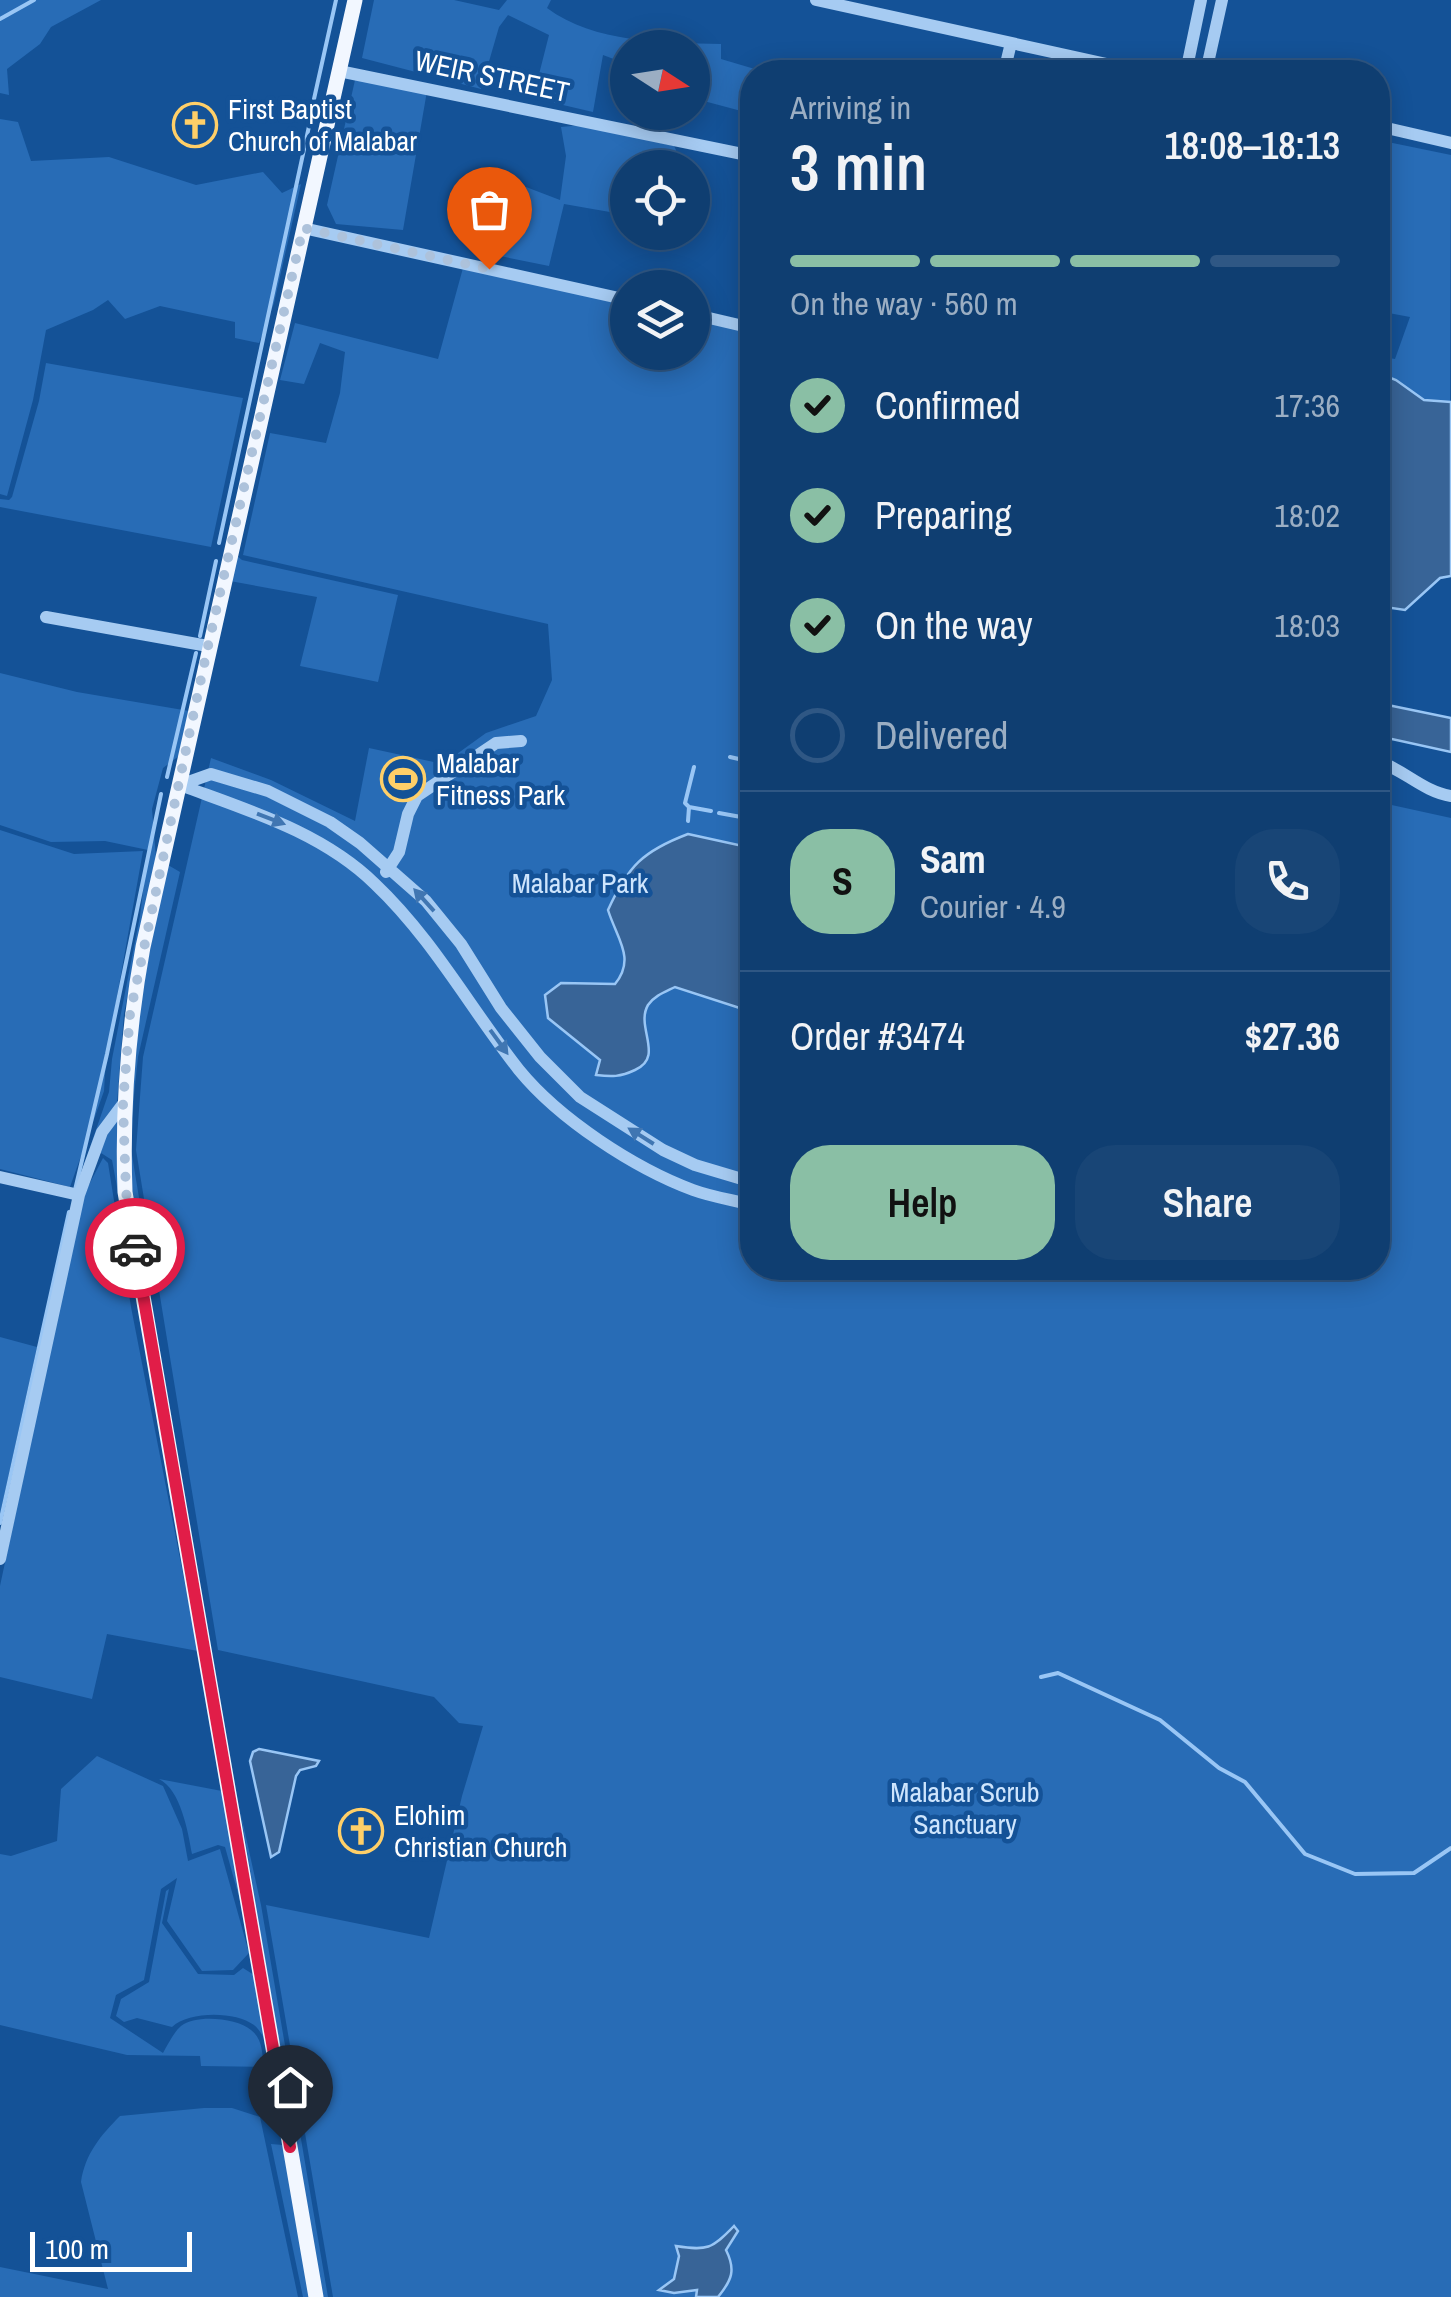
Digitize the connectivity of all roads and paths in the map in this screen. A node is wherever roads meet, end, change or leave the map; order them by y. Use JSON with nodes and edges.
{"nodes":[{"id":1,"x":355,"y":0,"type":"edge"},
{"id":2,"x":816,"y":0,"type":"edge"},
{"id":3,"x":1201,"y":4,"type":"edge"},
{"id":4,"x":1221,"y":6,"type":"edge"},
{"id":5,"x":1011,"y":43,"type":"junction"},
{"id":6,"x":1007,"y":60,"type":"edge"},
{"id":7,"x":1088,"y":60,"type":"edge"},
{"id":8,"x":1189,"y":60,"type":"edge"},
{"id":9,"x":1209,"y":60,"type":"edge"},
{"id":10,"x":339,"y":71,"type":"junction"},
{"id":11,"x":1390,"y":129,"type":"edge"},
{"id":12,"x":1451,"y":144,"type":"edge"},
{"id":13,"x":740,"y":154,"type":"edge"},
{"id":14,"x":303,"y":228,"type":"junction"},
{"id":15,"x":610,"y":296,"type":"edge"},
{"id":16,"x":710,"y":318,"type":"edge"},
{"id":17,"x":740,"y":325,"type":"edge"},
{"id":18,"x":46,"y":617,"type":"dead end"},
{"id":19,"x":208,"y":646,"type":"junction"},
{"id":20,"x":520,"y":742,"type":"dead end"},
{"id":21,"x":1390,"y":765,"type":"edge"},
{"id":22,"x":180,"y":785,"type":"junction"},
{"id":23,"x":1451,"y":796,"type":"edge"},
{"id":24,"x":388,"y":868,"type":"junction"},
{"id":25,"x":376,"y":884,"type":"junction"},
{"id":26,"x":478,"y":969,"type":"junction"},
{"id":27,"x":459,"y":983,"type":"junction"},
{"id":28,"x":580,"y":1097,"type":"junction"},
{"id":29,"x":123,"y":1104,"type":"junction"},
{"id":30,"x":562,"y":1110,"type":"junction"},
{"id":31,"x":0,"y":1177,"type":"edge"},
{"id":32,"x":740,"y":1179,"type":"edge"},
{"id":33,"x":79,"y":1194,"type":"junction"},
{"id":34,"x":740,"y":1202,"type":"edge"},
{"id":35,"x":0,"y":1560,"type":"edge"},
{"id":36,"x":316,"y":2297,"type":"edge"}],
"edges":[{"from":1,"to":10,"type":"main road"},
{"from":2,"to":5,"type":"street"},
{"from":3,"to":4,"type":"street"},
{"from":3,"to":8,"type":"street"},
{"from":4,"to":9,"type":"street"},
{"from":5,"to":6,"type":"street"},
{"from":5,"to":7,"type":"street"},
{"from":10,"to":13,"type":"street","name":"WEIR STREET"},
{"from":10,"to":14,"type":"main road"},
{"from":11,"to":12,"type":"street"},
{"from":14,"to":15,"type":"street"},
{"from":14,"to":19,"type":"main road"},
{"from":16,"to":17,"type":"street"},
{"from":18,"to":19,"type":"street"},
{"from":19,"to":22,"type":"main road"},
{"from":20,"to":24,"type":"street"},
{"from":21,"to":23,"type":"street"},
{"from":22,"to":24,"type":"street"},
{"from":22,"to":25,"type":"street","one_way":true},
{"from":22,"to":29,"type":"main road"},
{"from":24,"to":25,"type":"street"},
{"from":26,"to":24,"type":"street","one_way":true},
{"from":25,"to":27,"type":"street"},
{"from":26,"to":27,"type":"street"},
{"from":26,"to":28,"type":"street"},
{"from":27,"to":30,"type":"street","one_way":true},
{"from":28,"to":30,"type":"street"},
{"from":32,"to":28,"type":"street","one_way":true},
{"from":29,"to":33,"type":"street"},
{"from":29,"to":36,"type":"main road"},
{"from":30,"to":34,"type":"street"},
{"from":31,"to":33,"type":"street"},
{"from":33,"to":35,"type":"street"}]}
